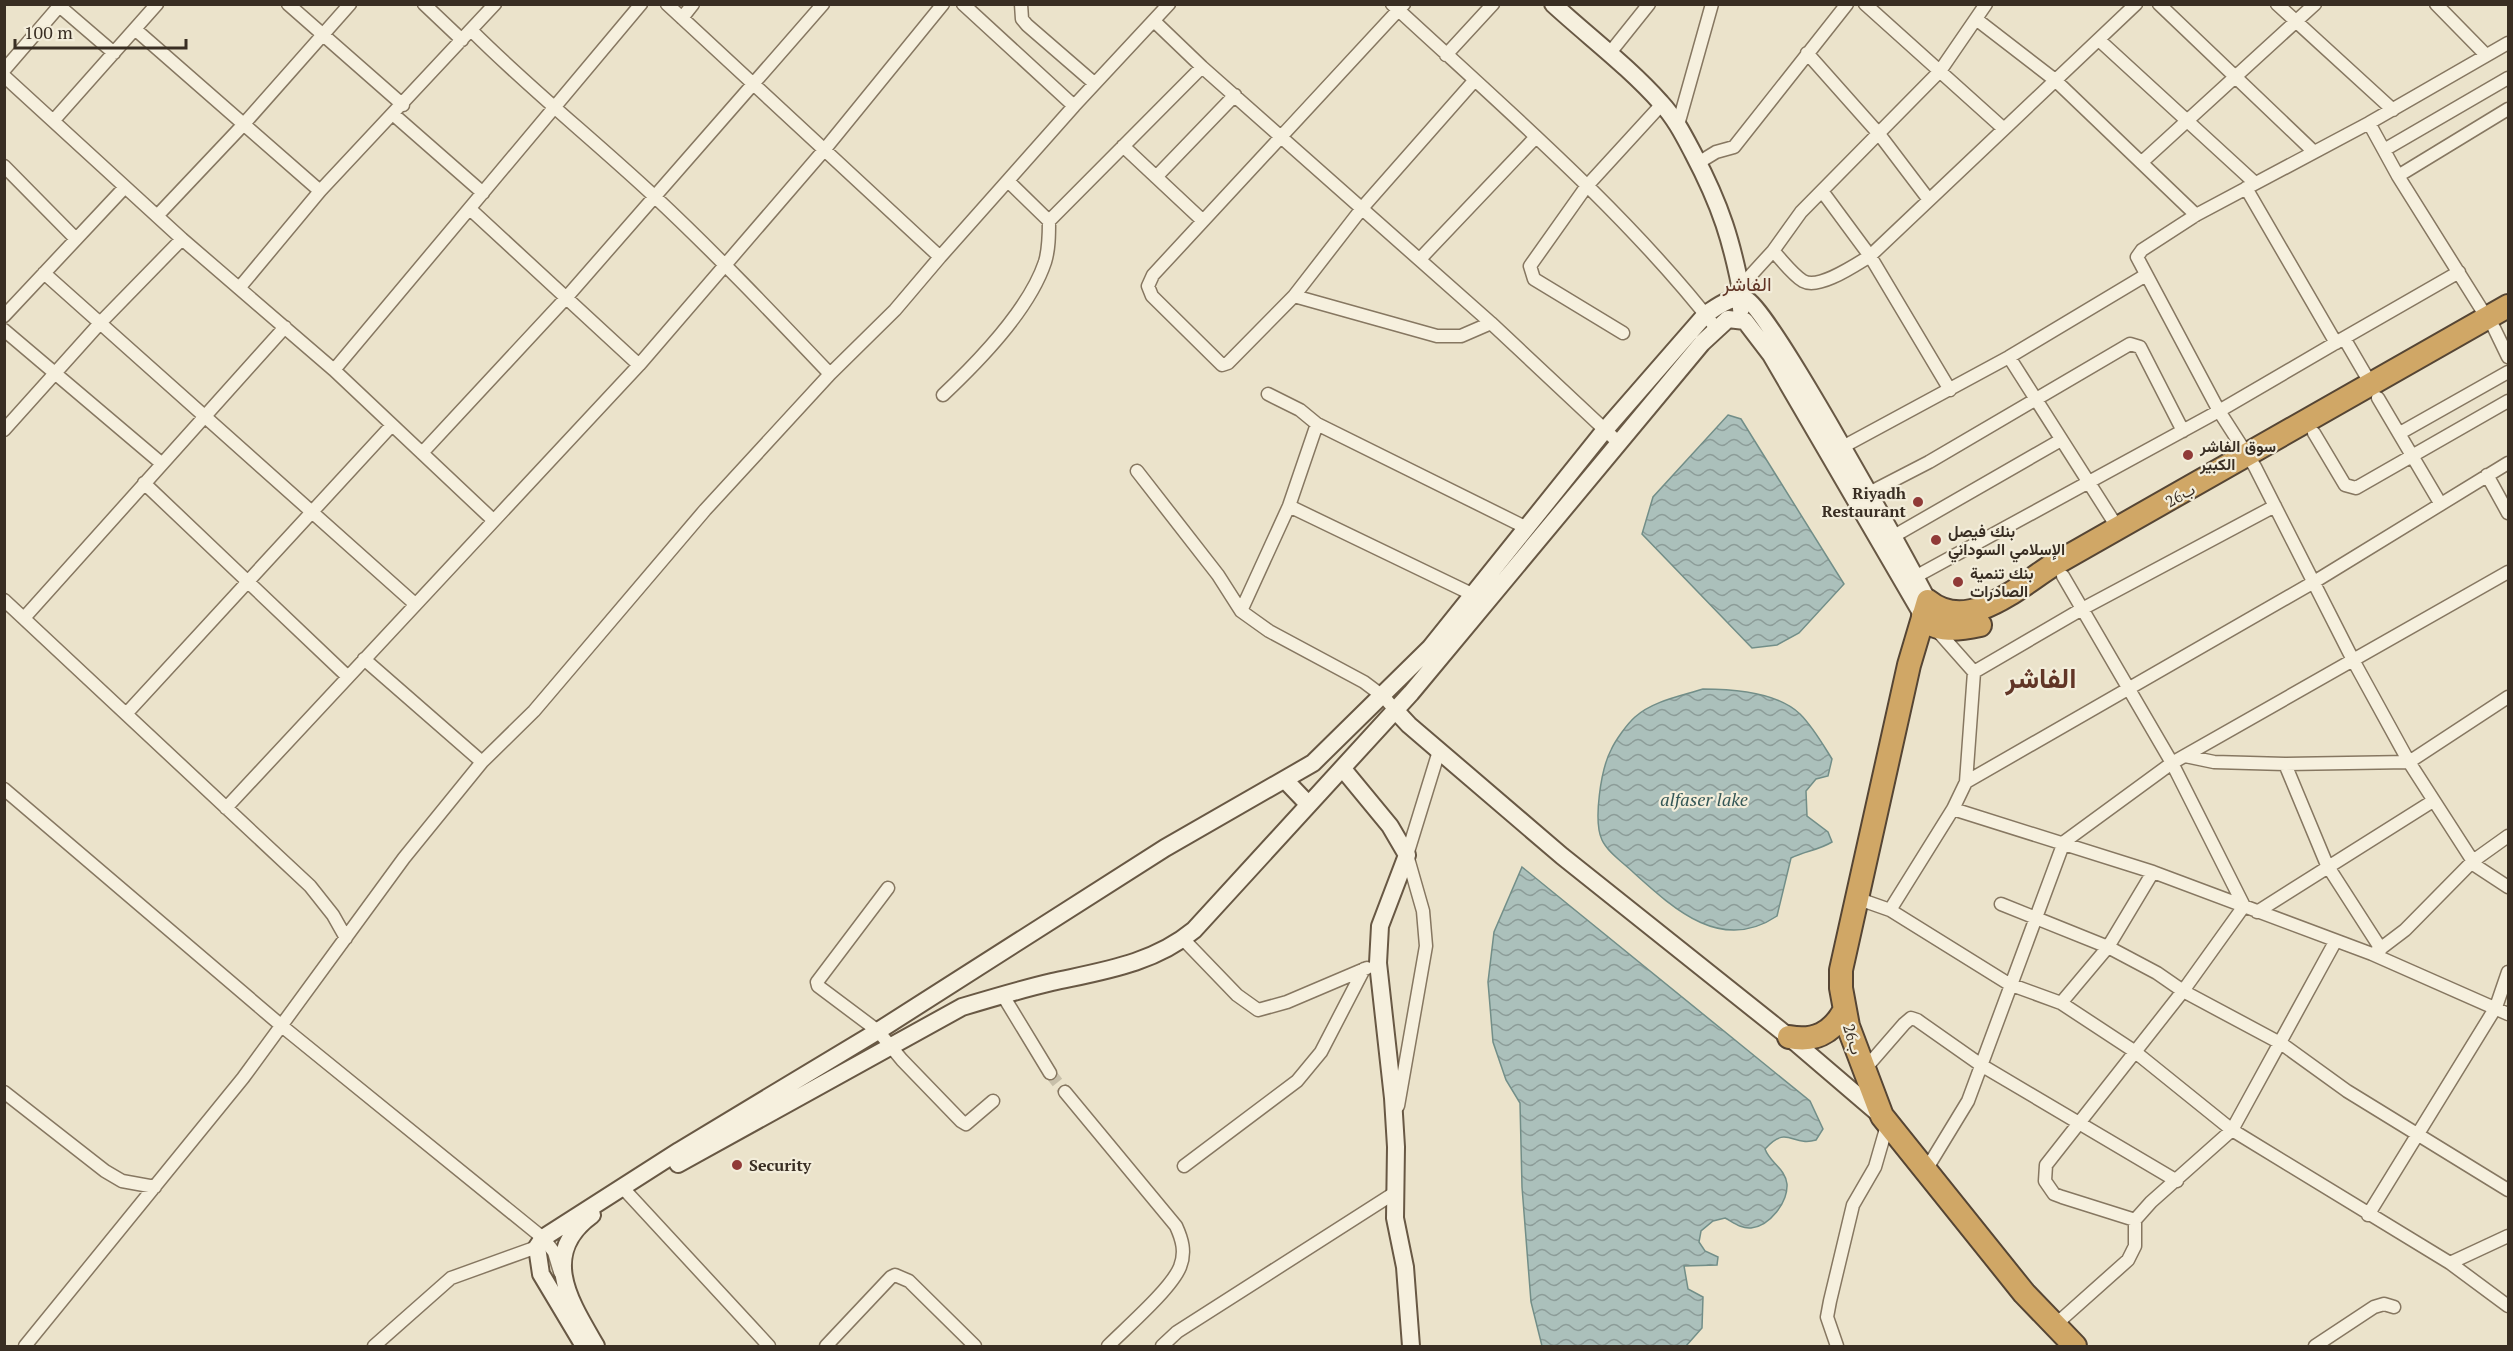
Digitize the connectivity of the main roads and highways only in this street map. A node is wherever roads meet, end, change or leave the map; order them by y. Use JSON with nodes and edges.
{"nodes":[{"id":1,"x":2508,"y":306,"type":"edge"},
{"id":2,"x":2496,"y":322,"type":"edge"},
{"id":3,"x":2375,"y":392,"type":"junction"},
{"id":4,"x":2252,"y":461,"type":"junction"},
{"id":5,"x":1935,"y":616,"type":"junction"},
{"id":6,"x":1844,"y":1011,"type":"junction"},
{"id":7,"x":1789,"y":1037,"type":"road end"},
{"id":8,"x":2075,"y":1347,"type":"edge"}],
"edges":[{"from":1,"to":2,"type":"highway","name":"26ب"},
{"from":2,"to":3,"type":"highway","name":"26ب"},
{"from":3,"to":4,"type":"highway","name":"26ب"},
{"from":3,"to":4,"type":"highway","name":"26ب"},
{"from":4,"to":5,"type":"highway","name":"26ب"},
{"from":4,"to":5,"type":"highway","name":"26ب"},
{"from":5,"to":6,"type":"highway","name":"26ب"},
{"from":6,"to":7,"type":"highway"},
{"from":6,"to":8,"type":"highway","name":"26ب"}]}
